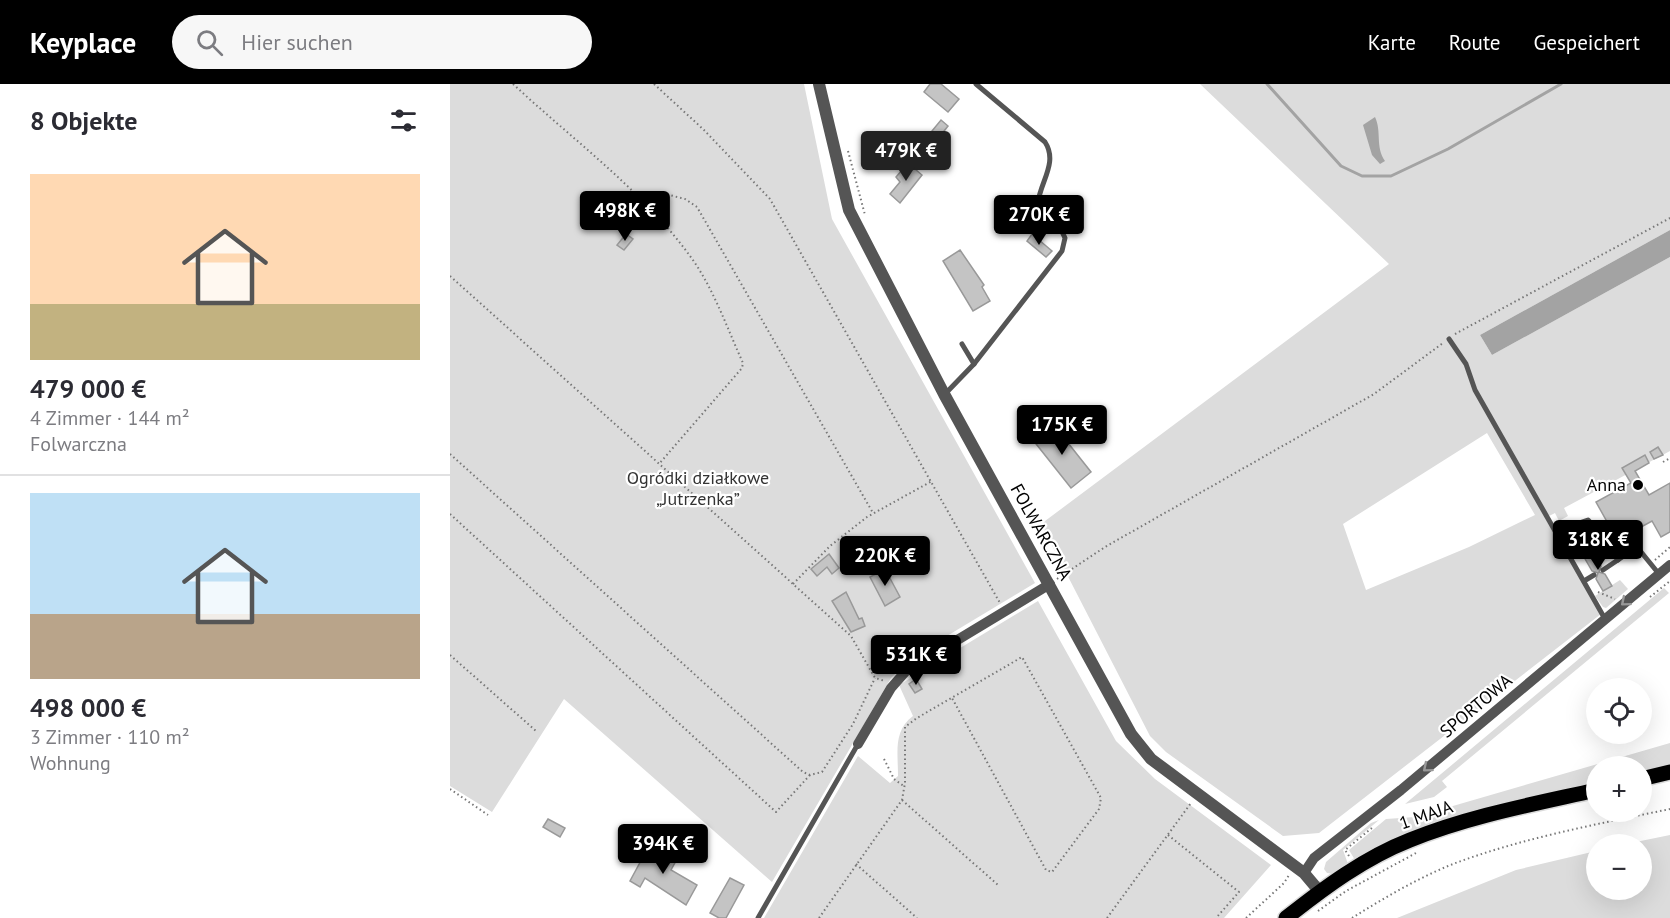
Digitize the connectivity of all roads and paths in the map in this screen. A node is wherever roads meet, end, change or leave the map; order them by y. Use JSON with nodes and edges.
{"nodes":[{"id":1,"x":513,"y":84,"type":"edge"},
{"id":2,"x":654,"y":84,"type":"edge"},
{"id":3,"x":819,"y":84,"type":"edge"},
{"id":4,"x":976,"y":84,"type":"edge"},
{"id":5,"x":846,"y":146,"type":"dead end"},
{"id":6,"x":645,"y":204,"type":"junction"},
{"id":7,"x":1670,"y":218,"type":"edge"},
{"id":8,"x":865,"y":220,"type":"dead end"},
{"id":9,"x":450,"y":276,"type":"edge"},
{"id":10,"x":1449,"y":339,"type":"junction"},
{"id":11,"x":962,"y":344,"type":"dead end"},
{"id":12,"x":974,"y":364,"type":"junction"},
{"id":13,"x":945,"y":394,"type":"junction"},
{"id":14,"x":450,"y":454,"type":"edge"},
{"id":15,"x":1670,"y":458,"type":"edge"},
{"id":16,"x":1663,"y":462,"type":"dead end"},
{"id":17,"x":659,"y":464,"type":"junction"},
{"id":18,"x":932,"y":481,"type":"junction"},
{"id":19,"x":873,"y":513,"type":"junction"},
{"id":20,"x":450,"y":514,"type":"edge"},
{"id":21,"x":1601,"y":534,"type":"dead end"},
{"id":22,"x":1560,"y":537,"type":"junction"},
{"id":23,"x":1608,"y":545,"type":"dead end"},
{"id":24,"x":1670,"y":546,"type":"edge"},
{"id":25,"x":1617,"y":560,"type":"junction"},
{"id":26,"x":1651,"y":564,"type":"junction"},
{"id":27,"x":1670,"y":566,"type":"edge"},
{"id":28,"x":1603,"y":570,"type":"dead end"},
{"id":29,"x":1659,"y":574,"type":"junction"},
{"id":30,"x":1594,"y":575,"type":"dead end"},
{"id":31,"x":1584,"y":581,"type":"junction"},
{"id":32,"x":793,"y":584,"type":"junction"},
{"id":33,"x":1050,"y":584,"type":"junction"},
{"id":34,"x":1588,"y":588,"type":"junction"},
{"id":35,"x":1621,"y":606,"type":"junction"},
{"id":36,"x":1004,"y":611,"type":"junction"},
{"id":37,"x":1605,"y":619,"type":"junction"},
{"id":38,"x":450,"y":655,"type":"edge"},
{"id":39,"x":875,"y":678,"type":"junction"},
{"id":40,"x":892,"y":685,"type":"junction"},
{"id":41,"x":952,"y":698,"type":"junction"},
{"id":42,"x":536,"y":731,"type":"dead end"},
{"id":43,"x":858,"y":744,"type":"joint"},
{"id":44,"x":884,"y":759,"type":"dead end"},
{"id":45,"x":1670,"y":772,"type":"edge"},
{"id":46,"x":810,"y":775,"type":"junction"},
{"id":47,"x":1652,"y":776,"type":"edge"},
{"id":48,"x":904,"y":787,"type":"junction"},
{"id":49,"x":450,"y":789,"type":"edge"},
{"id":50,"x":1586,"y":793,"type":"edge"},
{"id":51,"x":1198,"y":794,"type":"junction"},
{"id":52,"x":902,"y":800,"type":"junction"},
{"id":53,"x":1670,"y":809,"type":"edge"},
{"id":54,"x":488,"y":815,"type":"dead end"},
{"id":55,"x":1373,"y":827,"type":"dead end"},
{"id":56,"x":1168,"y":835,"type":"junction"},
{"id":57,"x":1424,"y":848,"type":"dead end"},
{"id":58,"x":856,"y":864,"type":"junction"},
{"id":59,"x":1355,"y":868,"type":"junction"},
{"id":60,"x":1300,"y":869,"type":"junction"},
{"id":61,"x":998,"y":885,"type":"dead end"},
{"id":62,"x":1320,"y":892,"type":"junction"},
{"id":63,"x":1318,"y":911,"type":"dead end"},
{"id":64,"x":758,"y":918,"type":"edge"},
{"id":65,"x":819,"y":918,"type":"edge"},
{"id":66,"x":917,"y":918,"type":"edge"},
{"id":67,"x":1107,"y":918,"type":"edge"},
{"id":68,"x":1216,"y":918,"type":"edge"},
{"id":69,"x":1246,"y":918,"type":"edge"},
{"id":70,"x":1286,"y":918,"type":"edge"},
{"id":71,"x":1352,"y":918,"type":"edge"}],
"edges":[{"from":1,"to":6,"type":"path"},
{"from":2,"to":18,"type":"path"},
{"from":3,"to":13,"type":"street","name":"FOLWARCZNA"},
{"from":4,"to":12,"type":"lane"},
{"from":5,"to":8,"type":"path"},
{"from":6,"to":17,"type":"path"},
{"from":6,"to":19,"type":"path"},
{"from":7,"to":10,"type":"path"},
{"from":9,"to":17,"type":"path"},
{"from":10,"to":22,"type":"lane"},
{"from":10,"to":33,"type":"path"},
{"from":11,"to":12,"type":"lane"},
{"from":12,"to":13,"type":"lane"},
{"from":13,"to":33,"type":"street","name":"FOLWARCZNA"},
{"from":14,"to":46,"type":"path"},
{"from":15,"to":16,"type":"path"},
{"from":17,"to":32,"type":"path"},
{"from":18,"to":19,"type":"path"},
{"from":18,"to":36,"type":"path"},
{"from":19,"to":32,"type":"path"},
{"from":20,"to":46,"type":"path"},
{"from":21,"to":22,"type":"lane"},
{"from":22,"to":31,"type":"lane"},
{"from":23,"to":25,"type":"lane"},
{"from":24,"to":26,"type":"path"},
{"from":25,"to":26,"type":"lane"},
{"from":25,"to":28,"type":"lane"},
{"from":26,"to":29,"type":"lane"},
{"from":27,"to":29,"type":"street","name":"SPORTOWA"},
{"from":29,"to":35,"type":"street","name":"SPORTOWA","one_way":true},
{"from":30,"to":31,"type":"lane"},
{"from":31,"to":34,"type":"lane"},
{"from":32,"to":39,"type":"path"},
{"from":33,"to":36,"type":"street"},
{"from":33,"to":51,"type":"street","name":"FOLWARCZNA"},
{"from":34,"to":35,"type":"path"},
{"from":34,"to":37,"type":"lane"},
{"from":35,"to":37,"type":"street","name":"SPORTOWA"},
{"from":36,"to":40,"type":"street"},
{"from":37,"to":60,"type":"street","name":"SPORTOWA","one_way":true},
{"from":38,"to":42,"type":"path"},
{"from":39,"to":40,"type":"path"},
{"from":39,"to":46,"type":"path"},
{"from":40,"to":43,"type":"street"},
{"from":41,"to":41,"type":"path"},
{"from":41,"to":48,"type":"path"},
{"from":43,"to":64,"type":"lane"},
{"from":44,"to":48,"type":"path"},
{"from":45,"to":47,"type":"main road"},
{"from":48,"to":52,"type":"path"},
{"from":49,"to":54,"type":"path"},
{"from":50,"to":59,"type":"main road","name":"1 MAJA"},
{"from":51,"to":56,"type":"path"},
{"from":51,"to":60,"type":"street","name":"FOLWARCZNA"},
{"from":52,"to":58,"type":"path"},
{"from":52,"to":61,"type":"path"},
{"from":53,"to":71,"type":"path"},
{"from":55,"to":59,"type":"path"},
{"from":56,"to":67,"type":"path"},
{"from":56,"to":68,"type":"path"},
{"from":57,"to":63,"type":"path"},
{"from":58,"to":65,"type":"path"},
{"from":58,"to":66,"type":"path"},
{"from":59,"to":62,"type":"main road","name":"1 MAJA"},
{"from":60,"to":62,"type":"street","name":"FOLWARCZNA"},
{"from":60,"to":69,"type":"path"},
{"from":62,"to":70,"type":"main road","name":"1 MAJA"}]}
